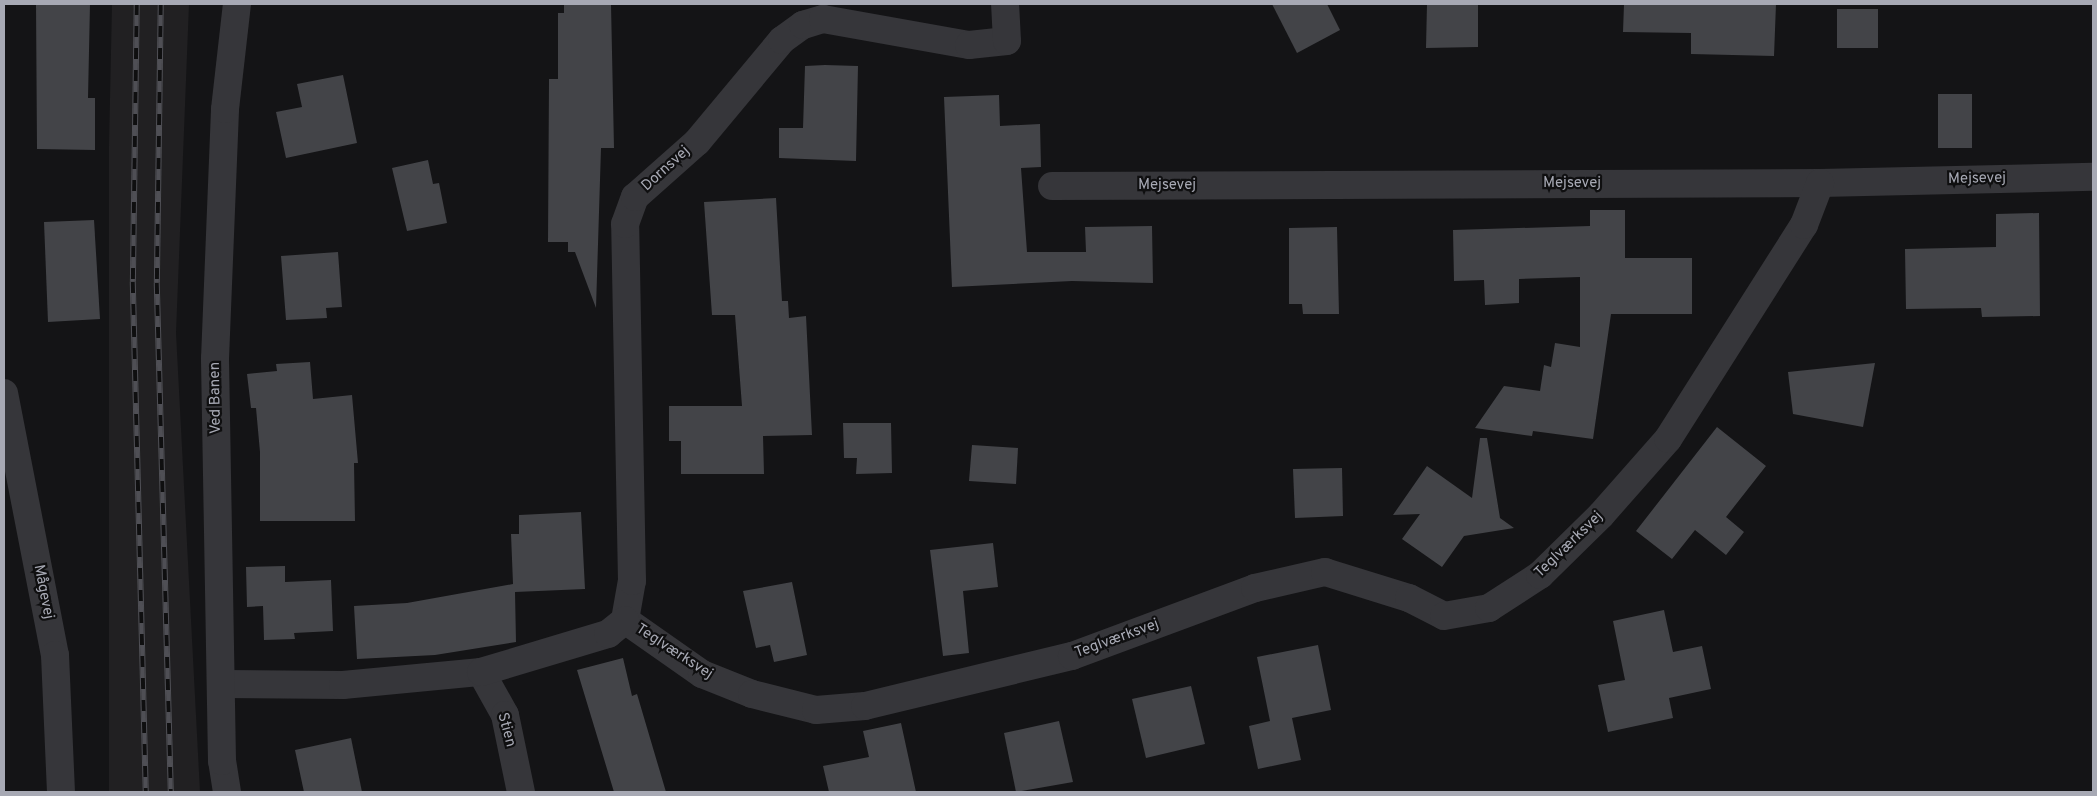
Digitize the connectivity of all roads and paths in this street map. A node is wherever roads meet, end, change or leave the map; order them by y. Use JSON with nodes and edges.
{"nodes":[{"id":1,"x":237,"y":4,"type":"edge"},
{"id":2,"x":1005,"y":4,"type":"edge"},
{"id":3,"x":2093,"y":177,"type":"edge"},
{"id":4,"x":1820,"y":183,"type":"junction"},
{"id":5,"x":1052,"y":186,"type":"dead end"},
{"id":6,"x":4,"y":393,"type":"edge"},
{"id":7,"x":625,"y":620,"type":"junction"},
{"id":8,"x":481,"y":672,"type":"junction"},
{"id":9,"x":221,"y":684,"type":"junction"},
{"id":10,"x":61,"y":792,"type":"edge"},
{"id":11,"x":227,"y":792,"type":"edge"},
{"id":12,"x":521,"y":792,"type":"edge"}],
"edges":[{"from":1,"to":9,"type":"street","name":"Ved Banen"},
{"from":2,"to":7,"type":"street","name":"Dornsvej"},
{"from":3,"to":4,"type":"street","name":"Mejsevej"},
{"from":4,"to":5,"type":"street","name":"Mejsevej"},
{"from":4,"to":7,"type":"street","name":"Teglværksvej"},
{"from":6,"to":10,"type":"street","name":"Mågevej"},
{"from":7,"to":8,"type":"street","name":"Teglværksvej"},
{"from":8,"to":9,"type":"street","name":"Teglværksvej"},
{"from":8,"to":12,"type":"street","name":"Stien"},
{"from":9,"to":11,"type":"street","name":"Ved Banen"}]}
